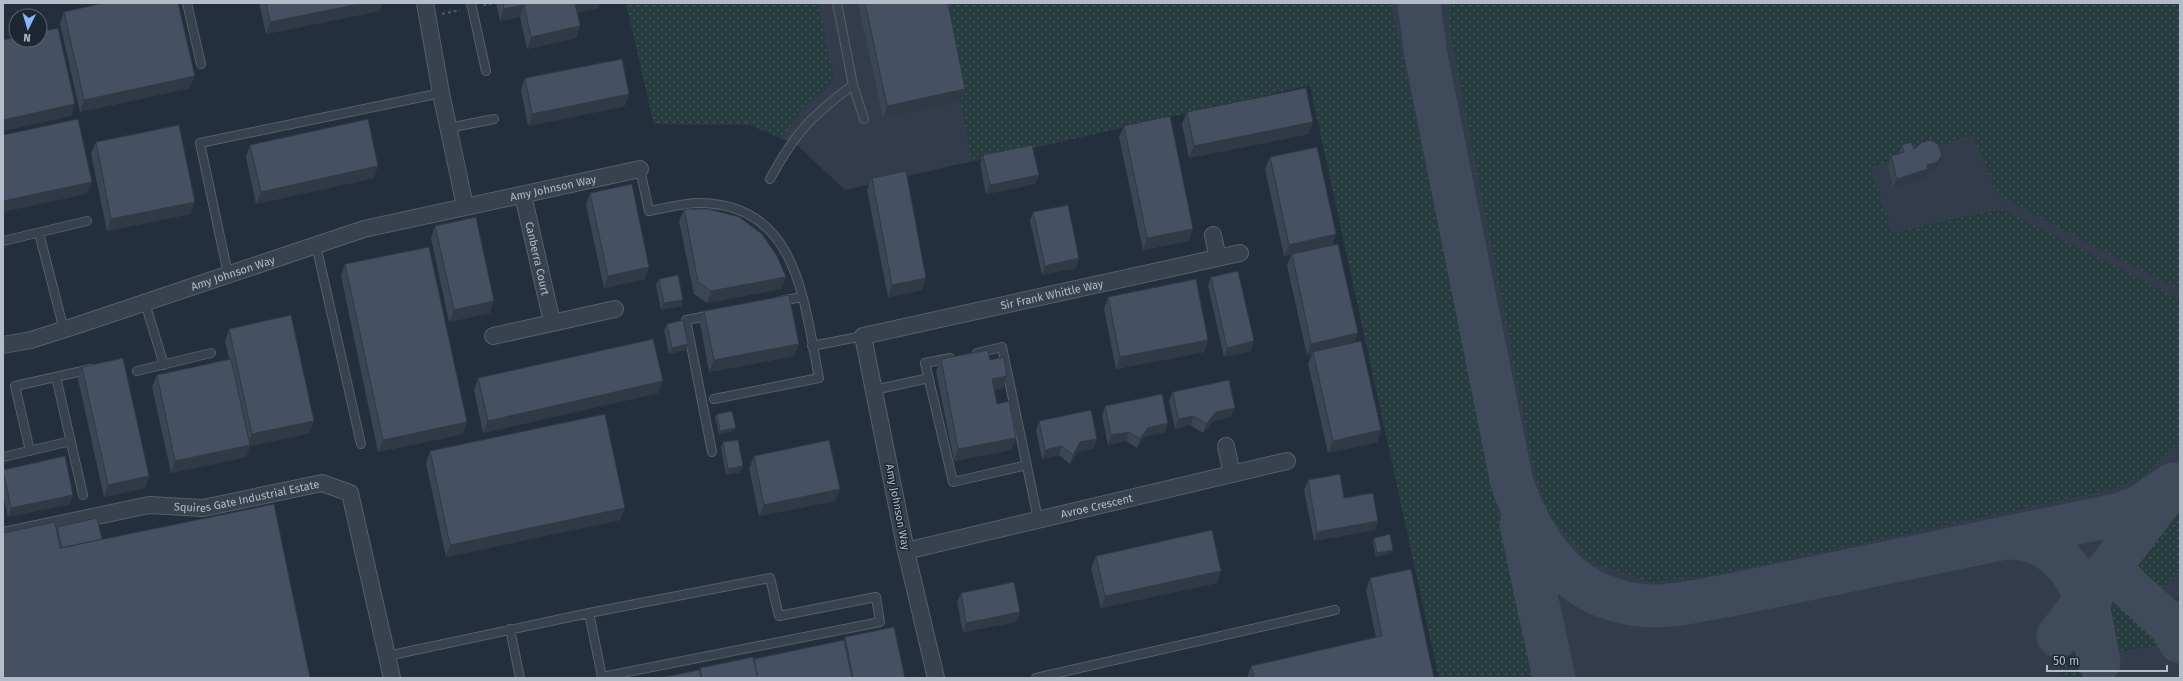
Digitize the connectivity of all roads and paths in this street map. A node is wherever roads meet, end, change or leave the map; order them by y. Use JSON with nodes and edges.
{"nodes":[{"id":1,"x":187,"y":3,"type":"edge"},
{"id":2,"x":425,"y":3,"type":"edge"},
{"id":3,"x":471,"y":3,"type":"edge"},
{"id":4,"x":837,"y":3,"type":"edge"},
{"id":5,"x":201,"y":64,"type":"dead end"},
{"id":6,"x":486,"y":71,"type":"dead end"},
{"id":7,"x":852,"y":85,"type":"junction"},
{"id":8,"x":441,"y":93,"type":"junction"},
{"id":9,"x":494,"y":119,"type":"dead end"},
{"id":10,"x":864,"y":119,"type":"dead end"},
{"id":11,"x":448,"y":128,"type":"junction"},
{"id":12,"x":640,"y":169,"type":"joint"},
{"id":13,"x":770,"y":179,"type":"dead end"},
{"id":14,"x":523,"y":195,"type":"junction"},
{"id":15,"x":465,"y":206,"type":"junction"},
{"id":16,"x":87,"y":221,"type":"dead end"},
{"id":17,"x":39,"y":232,"type":"junction"},
{"id":18,"x":1213,"y":235,"type":"dead end"},
{"id":19,"x":3,"y":241,"type":"edge"},
{"id":20,"x":316,"y":245,"type":"junction"},
{"id":21,"x":1240,"y":253,"type":"dead end"},
{"id":22,"x":1218,"y":258,"type":"junction"},
{"id":23,"x":228,"y":274,"type":"junction"},
{"id":24,"x":802,"y":297,"type":"junction"},
{"id":25,"x":145,"y":303,"type":"junction"},
{"id":26,"x":771,"y":303,"type":"edge"},
{"id":27,"x":615,"y":309,"type":"dead end"},
{"id":28,"x":717,"y":314,"type":"edge"},
{"id":29,"x":552,"y":322,"type":"junction"},
{"id":30,"x":64,"y":330,"type":"junction"},
{"id":31,"x":493,"y":336,"type":"dead end"},
{"id":32,"x":863,"y":336,"type":"junction"},
{"id":33,"x":3,"y":345,"type":"edge"},
{"id":34,"x":812,"y":346,"type":"junction"},
{"id":35,"x":210,"y":353,"type":"dead end"},
{"id":36,"x":971,"y":354,"type":"edge"},
{"id":37,"x":956,"y":357,"type":"edge"},
{"id":38,"x":164,"y":365,"type":"junction"},
{"id":39,"x":99,"y":367,"type":"edge"},
{"id":40,"x":136,"y":371,"type":"dead end"},
{"id":41,"x":56,"y":377,"type":"junction"},
{"id":42,"x":929,"y":378,"type":"junction"},
{"id":43,"x":874,"y":390,"type":"junction"},
{"id":44,"x":714,"y":399,"type":"dead end"},
{"id":45,"x":71,"y":441,"type":"junction"},
{"id":46,"x":361,"y":444,"type":"dead end"},
{"id":47,"x":1226,"y":446,"type":"dead end"},
{"id":48,"x":30,"y":451,"type":"junction"},
{"id":49,"x":712,"y":452,"type":"dead end"},
{"id":50,"x":3,"y":457,"type":"edge"},
{"id":51,"x":1288,"y":461,"type":"dead end"},
{"id":52,"x":1027,"y":465,"type":"junction"},
{"id":53,"x":1232,"y":474,"type":"junction"},
{"id":54,"x":83,"y":495,"type":"dead end"},
{"id":55,"x":1038,"y":519,"type":"junction"},
{"id":56,"x":3,"y":536,"type":"edge"},
{"id":57,"x":906,"y":550,"type":"junction"},
{"id":58,"x":1335,"y":610,"type":"dead end"},
{"id":59,"x":589,"y":613,"type":"junction"},
{"id":60,"x":510,"y":629,"type":"junction"},
{"id":61,"x":388,"y":656,"type":"junction"},
{"id":62,"x":392,"y":678,"type":"edge"},
{"id":63,"x":520,"y":678,"type":"edge"},
{"id":64,"x":936,"y":678,"type":"edge"},
{"id":65,"x":1036,"y":678,"type":"edge"}],
"edges":[{"from":1,"to":5,"type":"lane"},
{"from":2,"to":8,"type":"street"},
{"from":3,"to":6,"type":"lane"},
{"from":4,"to":7,"type":"lane"},
{"from":7,"to":10,"type":"lane"},
{"from":7,"to":13,"type":"lane"},
{"from":8,"to":11,"type":"street"},
{"from":8,"to":23,"type":"lane"},
{"from":9,"to":11,"type":"lane"},
{"from":11,"to":15,"type":"street"},
{"from":12,"to":14,"type":"street","name":"Amy Johnson Way"},
{"from":12,"to":24,"type":"lane"},
{"from":14,"to":15,"type":"street","name":"Amy Johnson Way"},
{"from":14,"to":29,"type":"street","name":"Canberra Court"},
{"from":15,"to":20,"type":"street","name":"Amy Johnson Way"},
{"from":16,"to":17,"type":"lane"},
{"from":17,"to":19,"type":"lane"},
{"from":17,"to":30,"type":"lane"},
{"from":18,"to":22,"type":"street"},
{"from":20,"to":23,"type":"street","name":"Amy Johnson Way"},
{"from":20,"to":46,"type":"lane"},
{"from":21,"to":22,"type":"street","name":"Sir Frank Whittle Way"},
{"from":22,"to":32,"type":"street","name":"Sir Frank Whittle Way"},
{"from":23,"to":25,"type":"street","name":"Amy Johnson Way"},
{"from":24,"to":26,"type":"lane"},
{"from":24,"to":34,"type":"lane"},
{"from":25,"to":30,"type":"street","name":"Amy Johnson Way"},
{"from":25,"to":38,"type":"lane"},
{"from":27,"to":29,"type":"street"},
{"from":28,"to":49,"type":"lane"},
{"from":29,"to":31,"type":"street"},
{"from":30,"to":33,"type":"street","name":"Amy Johnson Way"},
{"from":32,"to":34,"type":"lane"},
{"from":32,"to":43,"type":"street","name":"Amy Johnson Way"},
{"from":34,"to":44,"type":"lane"},
{"from":35,"to":38,"type":"lane"},
{"from":36,"to":52,"type":"lane"},
{"from":37,"to":42,"type":"lane"},
{"from":38,"to":40,"type":"lane"},
{"from":39,"to":41,"type":"lane"},
{"from":41,"to":45,"type":"lane"},
{"from":41,"to":48,"type":"lane"},
{"from":42,"to":43,"type":"lane"},
{"from":42,"to":52,"type":"lane"},
{"from":43,"to":57,"type":"street","name":"Amy Johnson Way"},
{"from":45,"to":48,"type":"lane"},
{"from":45,"to":54,"type":"lane"},
{"from":47,"to":53,"type":"street"},
{"from":48,"to":50,"type":"lane"},
{"from":51,"to":53,"type":"street","name":"Avroe Crescent"},
{"from":52,"to":55,"type":"lane"},
{"from":53,"to":55,"type":"street","name":"Avroe Crescent"},
{"from":55,"to":57,"type":"street","name":"Avroe Crescent"},
{"from":56,"to":61,"type":"street","name":"Squires Gate Industrial Estate"},
{"from":57,"to":64,"type":"street","name":"Amy Johnson Way"},
{"from":58,"to":65,"type":"lane"},
{"from":59,"to":59,"type":"lane"},
{"from":59,"to":60,"type":"lane"},
{"from":60,"to":61,"type":"lane"},
{"from":60,"to":63,"type":"lane"},
{"from":61,"to":62,"type":"street","name":"Squires Gate Industrial Estate"}]}
